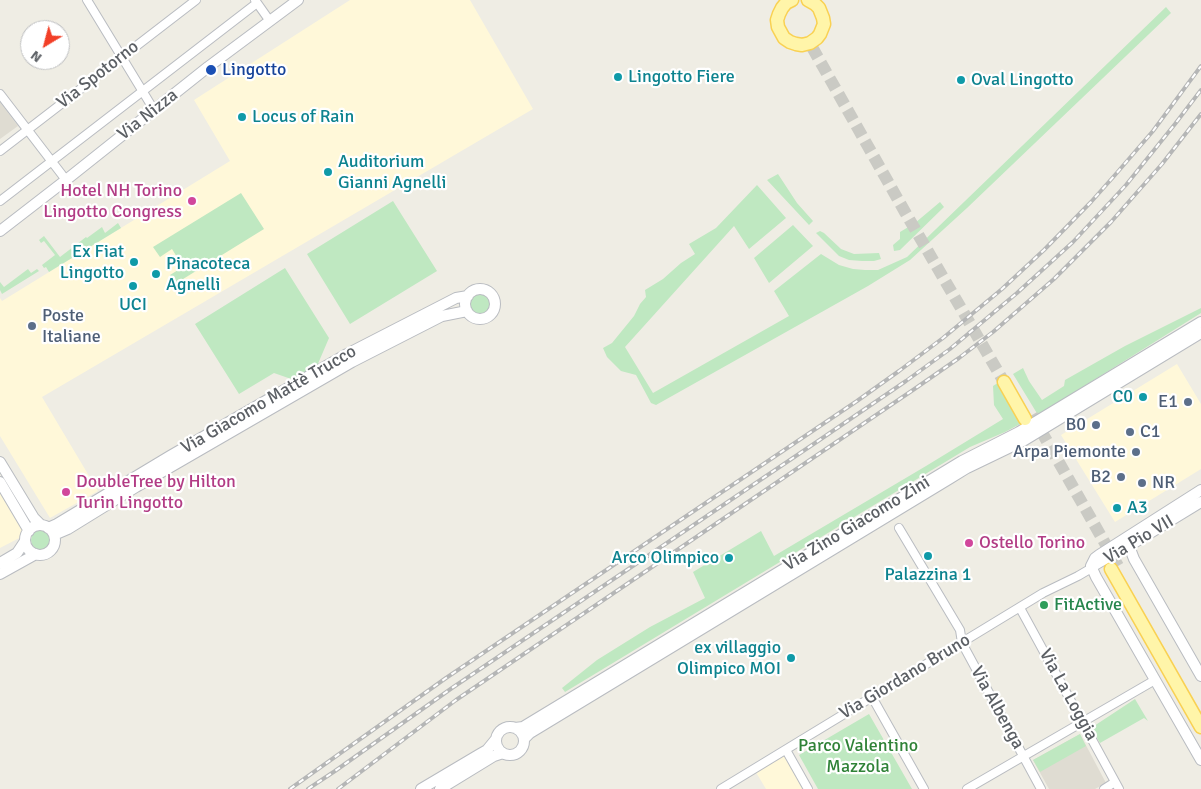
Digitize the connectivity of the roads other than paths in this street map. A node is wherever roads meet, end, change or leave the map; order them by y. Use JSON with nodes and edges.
{"nodes":[{"id":1,"x":87,"y":0,"type":"edge"},
{"id":2,"x":196,"y":0,"type":"edge"},
{"id":3,"x":298,"y":0,"type":"edge"},
{"id":4,"x":808,"y":0,"type":"edge"},
{"id":5,"x":788,"y":1,"type":"edge"},
{"id":6,"x":256,"y":2,"type":"edge"},
{"id":7,"x":267,"y":17,"type":"dead end"},
{"id":8,"x":122,"y":57,"type":"junction"},
{"id":9,"x":143,"y":92,"type":"junction"},
{"id":10,"x":0,"y":94,"type":"edge"},
{"id":11,"x":154,"y":110,"type":"junction"},
{"id":12,"x":27,"y":130,"type":"junction"},
{"id":13,"x":0,"y":151,"type":"edge"},
{"id":14,"x":52,"y":161,"type":"junction"},
{"id":15,"x":66,"y":180,"type":"junction"},
{"id":16,"x":0,"y":201,"type":"edge"},
{"id":17,"x":0,"y":231,"type":"edge"},
{"id":18,"x":468,"y":296,"type":"junction"},
{"id":19,"x":466,"y":311,"type":"junction"},
{"id":20,"x":1201,"y":322,"type":"edge"},
{"id":21,"x":1201,"y":333,"type":"edge"},
{"id":22,"x":1007,"y":380,"type":"tunnel mouth"},
{"id":23,"x":1028,"y":417,"type":"tunnel mouth"},
{"id":24,"x":0,"y":462,"type":"edge"},
{"id":25,"x":0,"y":482,"type":"edge"},
{"id":26,"x":1201,"y":490,"type":"edge"},
{"id":27,"x":1201,"y":502,"type":"edge"},
{"id":28,"x":899,"y":528,"type":"dead end"},
{"id":29,"x":48,"y":530,"type":"junction"},
{"id":30,"x":29,"y":531,"type":"junction"},
{"id":31,"x":25,"y":541,"type":"junction"},
{"id":32,"x":1129,"y":546,"type":"junction"},
{"id":33,"x":36,"y":554,"type":"junction"},
{"id":34,"x":0,"y":563,"type":"edge"},
{"id":35,"x":1092,"y":568,"type":"junction"},
{"id":36,"x":0,"y":574,"type":"edge"},
{"id":37,"x":1020,"y":608,"type":"junction"},
{"id":38,"x":962,"y":643,"type":"junction"},
{"id":39,"x":1198,"y":665,"type":"edge"},
{"id":40,"x":1201,"y":676,"type":"edge"},
{"id":41,"x":1155,"y":680,"type":"junction"},
{"id":42,"x":872,"y":697,"type":"junction"},
{"id":43,"x":1201,"y":710,"type":"edge"},
{"id":44,"x":1083,"y":723,"type":"junction"},
{"id":45,"x":1201,"y":727,"type":"edge"},
{"id":46,"x":515,"y":728,"type":"junction"},
{"id":47,"x":496,"y":739,"type":"junction"},
{"id":48,"x":524,"y":739,"type":"junction"},
{"id":49,"x":786,"y":750,"type":"junction"},
{"id":50,"x":503,"y":753,"type":"junction"},
{"id":51,"x":1024,"y":756,"type":"junction"},
{"id":52,"x":1201,"y":760,"type":"edge"},
{"id":53,"x":1117,"y":786,"type":"edge"},
{"id":54,"x":421,"y":789,"type":"edge"},
{"id":55,"x":440,"y":789,"type":"edge"},
{"id":56,"x":721,"y":789,"type":"edge"},
{"id":57,"x":808,"y":789,"type":"edge"},
{"id":58,"x":924,"y":789,"type":"edge"},
{"id":59,"x":967,"y":789,"type":"edge"},
{"id":60,"x":1041,"y":789,"type":"edge"},
{"id":61,"x":1104,"y":789,"type":"edge"}],
"edges":[{"from":1,"to":8,"type":"street"},
{"from":2,"to":8,"type":"street","name":"Via Spotorno"},
{"from":3,"to":11,"type":"street","name":"Via Nizza"},
{"from":4,"to":5,"type":"main road"},
{"from":6,"to":7,"type":"street"},
{"from":6,"to":9,"type":"street"},
{"from":8,"to":9,"type":"street"},
{"from":8,"to":12,"type":"street","name":"Via Spotorno"},
{"from":9,"to":11,"type":"street"},
{"from":9,"to":14,"type":"street"},
{"from":10,"to":12,"type":"street"},
{"from":11,"to":15,"type":"street","name":"Via Nizza"},
{"from":12,"to":13,"type":"street","name":"Via Spotorno"},
{"from":12,"to":14,"type":"street"},
{"from":14,"to":15,"type":"street"},
{"from":14,"to":16,"type":"street"},
{"from":15,"to":17,"type":"street","name":"Via Nizza"},
{"from":18,"to":19,"type":"street"},
{"from":18,"to":19,"type":"street"},
{"from":18,"to":29,"type":"street","name":"Via Giacomo Mattè Trucco"},
{"from":19,"to":29,"type":"street","name":"Via Giacomo Mattè Trucco"},
{"from":20,"to":46,"type":"street","name":"Via Zino Giacomo Zini"},
{"from":21,"to":48,"type":"street","name":"Via Zino Giacomo Zini"},
{"from":22,"to":23,"type":"main road"},
{"from":24,"to":29,"type":"street"},
{"from":25,"to":30,"type":"street"},
{"from":26,"to":35,"type":"street","name":"Via Pio VII"},
{"from":27,"to":32,"type":"street","name":"Via Pio VII"},
{"from":28,"to":38,"type":"street","name":"Via Albenga"},
{"from":29,"to":30,"type":"street"},
{"from":29,"to":33,"type":"street"},
{"from":30,"to":31,"type":"street"},
{"from":31,"to":33,"type":"street"},
{"from":31,"to":34,"type":"street"},
{"from":32,"to":35,"type":"street","name":"Via Pio VII"},
{"from":32,"to":39,"type":"street"},
{"from":33,"to":36,"type":"street"},
{"from":35,"to":37,"type":"street","name":"Via Giordano Bruno"},
{"from":35,"to":41,"type":"street"},
{"from":37,"to":38,"type":"street","name":"Via Giordano Bruno"},
{"from":37,"to":44,"type":"street","name":"Via La Loggia"},
{"from":38,"to":42,"type":"street","name":"Via Giordano Bruno"},
{"from":38,"to":51,"type":"street","name":"Via Albenga"},
{"from":39,"to":40,"type":"street"},
{"from":41,"to":44,"type":"street","name":"Via Albenga"},
{"from":41,"to":52,"type":"street"},
{"from":42,"to":49,"type":"street","name":"Via Giordano Bruno"},
{"from":42,"to":58,"type":"street"},
{"from":43,"to":45,"type":"main road"},
{"from":44,"to":51,"type":"street","name":"Via Albenga"},
{"from":44,"to":53,"type":"street","name":"Via La Loggia"},
{"from":46,"to":47,"type":"street"},
{"from":46,"to":48,"type":"street"},
{"from":47,"to":50,"type":"street"},
{"from":47,"to":54,"type":"street"},
{"from":48,"to":50,"type":"street"},
{"from":49,"to":56,"type":"street","name":"Via Giordano Bruno"},
{"from":49,"to":57,"type":"street"},
{"from":50,"to":55,"type":"street"},
{"from":51,"to":59,"type":"street","name":"Via Albenga"},
{"from":51,"to":60,"type":"street"},
{"from":53,"to":61,"type":"street","name":"Via La Loggia"}]}
